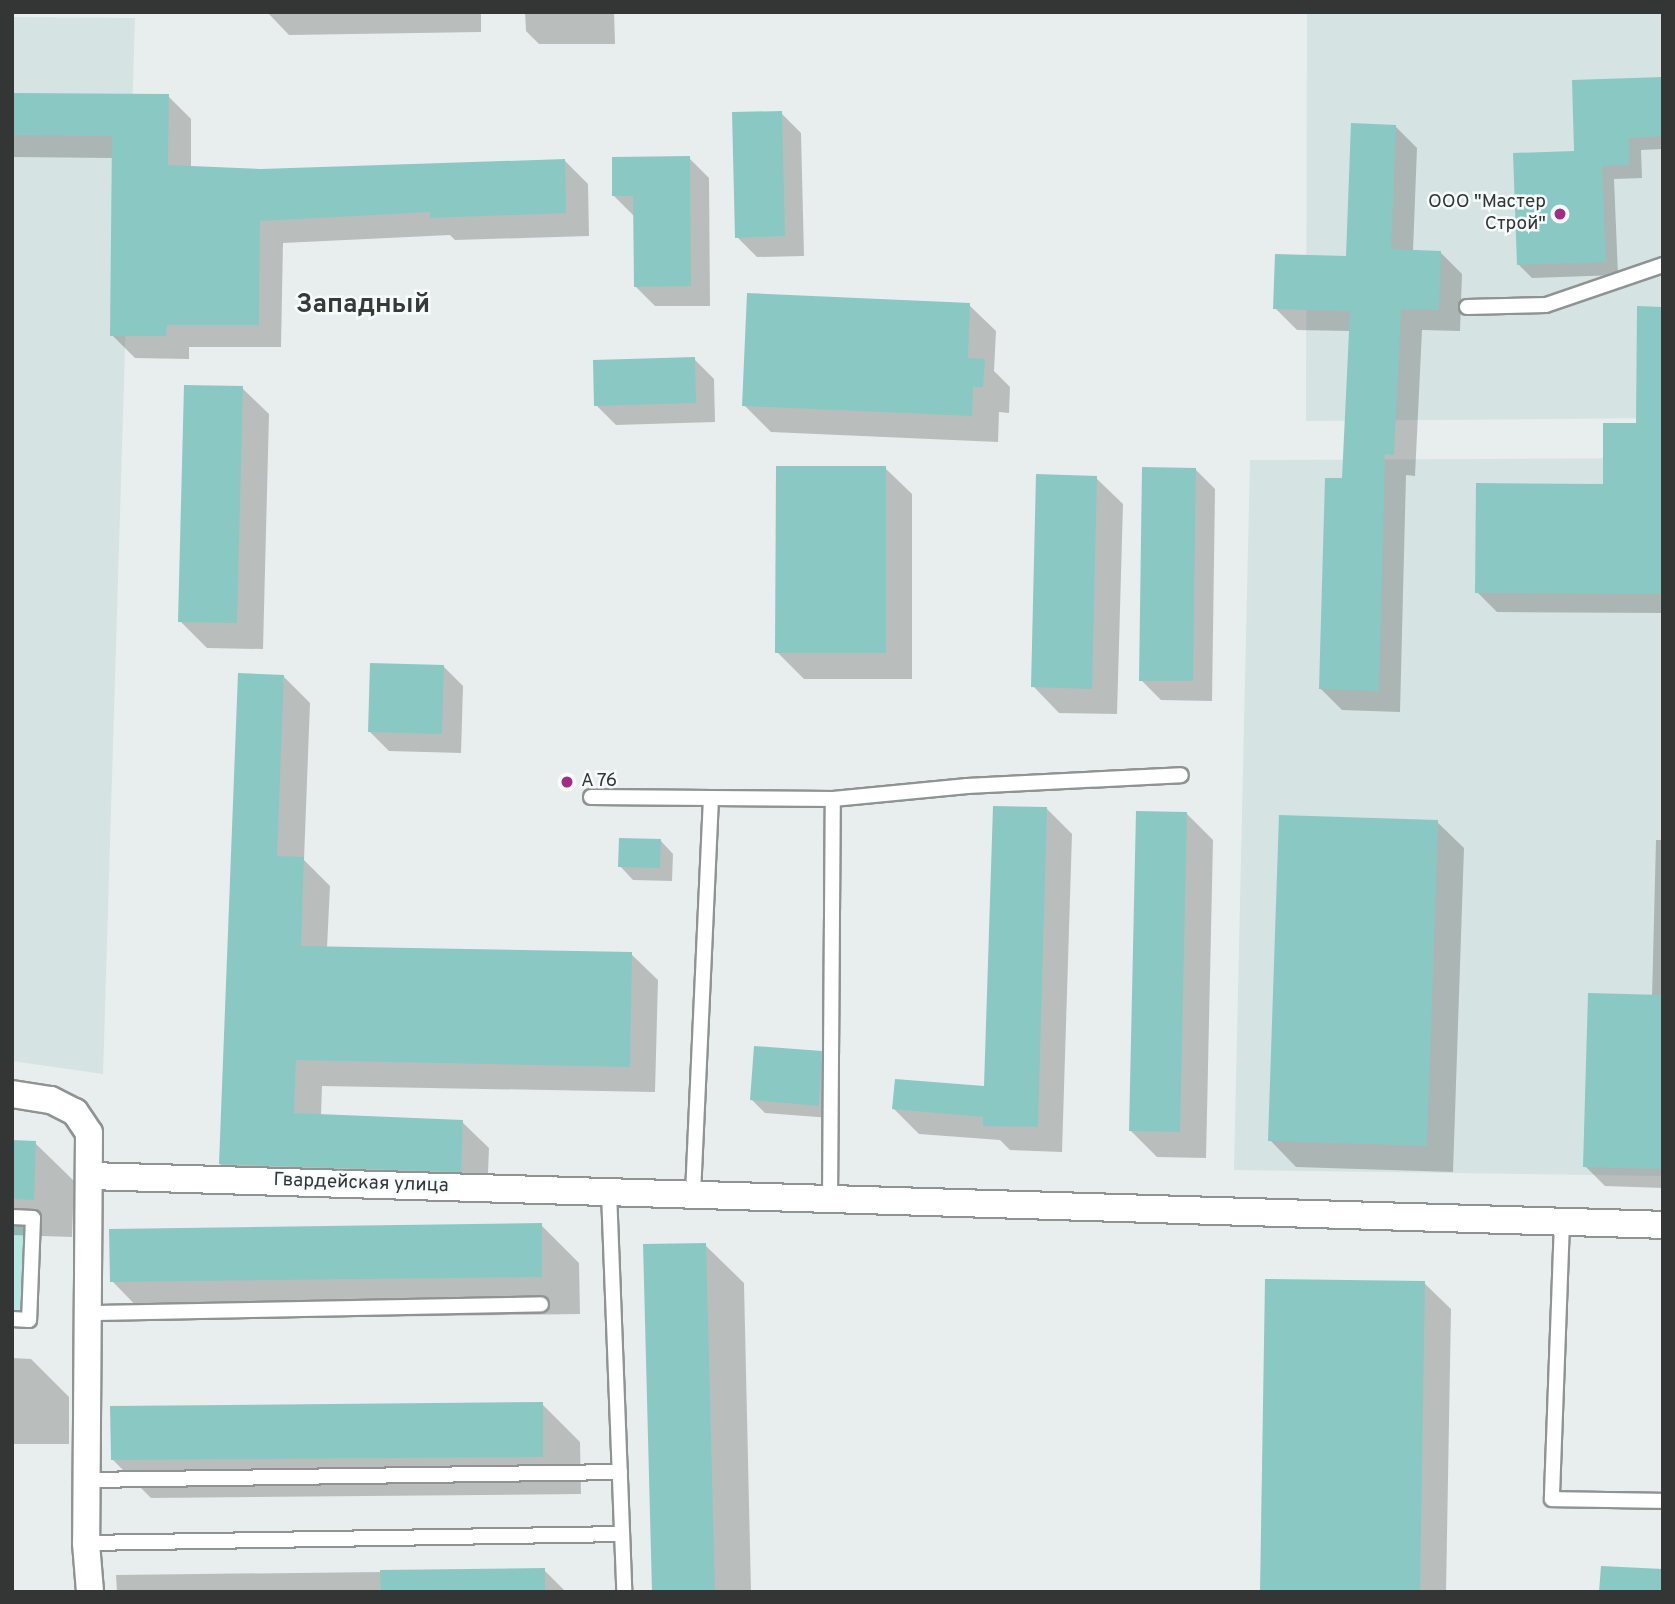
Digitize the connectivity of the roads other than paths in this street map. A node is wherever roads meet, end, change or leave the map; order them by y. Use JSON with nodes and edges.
{"nodes":[{"id":1,"x":1663,"y":265,"type":"edge"},
{"id":2,"x":1467,"y":307,"type":"dead end"},
{"id":3,"x":1181,"y":775,"type":"dead end"},
{"id":4,"x":591,"y":797,"type":"dead end"},
{"id":5,"x":712,"y":799,"type":"junction"},
{"id":6,"x":833,"y":799,"type":"junction"},
{"id":7,"x":12,"y":1094,"type":"edge"},
{"id":8,"x":90,"y":1176,"type":"junction"},
{"id":9,"x":609,"y":1192,"type":"junction"},
{"id":10,"x":693,"y":1194,"type":"junction"},
{"id":11,"x":830,"y":1201,"type":"junction"},
{"id":12,"x":12,"y":1217,"type":"edge"},
{"id":13,"x":1562,"y":1222,"type":"junction"},
{"id":14,"x":1663,"y":1225,"type":"edge"},
{"id":15,"x":541,"y":1304,"type":"dead end"},
{"id":16,"x":91,"y":1313,"type":"junction"},
{"id":17,"x":12,"y":1319,"type":"edge"},
{"id":18,"x":620,"y":1472,"type":"junction"},
{"id":19,"x":88,"y":1480,"type":"junction"},
{"id":20,"x":1663,"y":1501,"type":"edge"},
{"id":21,"x":622,"y":1534,"type":"junction"},
{"id":22,"x":86,"y":1543,"type":"junction"},
{"id":23,"x":624,"y":1591,"type":"edge"},
{"id":24,"x":90,"y":1592,"type":"edge"}],
"edges":[{"from":1,"to":2,"type":"lane"},
{"from":3,"to":6,"type":"lane"},
{"from":4,"to":5,"type":"lane"},
{"from":5,"to":6,"type":"lane"},
{"from":5,"to":10,"type":"lane"},
{"from":6,"to":11,"type":"lane"},
{"from":7,"to":8,"type":"street"},
{"from":8,"to":9,"type":"street","name":"Гвардейская улица"},
{"from":8,"to":16,"type":"street"},
{"from":9,"to":10,"type":"street","name":"Гвардейская улица"},
{"from":9,"to":18,"type":"lane"},
{"from":10,"to":11,"type":"street","name":"Гвардейская улица"},
{"from":11,"to":13,"type":"street","name":"Гвардейская улица"},
{"from":12,"to":17,"type":"lane"},
{"from":13,"to":14,"type":"street","name":"Гвардейская улица"},
{"from":13,"to":20,"type":"lane"},
{"from":15,"to":16,"type":"lane"},
{"from":16,"to":19,"type":"street"},
{"from":18,"to":19,"type":"lane"},
{"from":18,"to":21,"type":"lane"},
{"from":19,"to":22,"type":"street"},
{"from":21,"to":22,"type":"lane"},
{"from":21,"to":23,"type":"lane"},
{"from":22,"to":24,"type":"street"}]}
